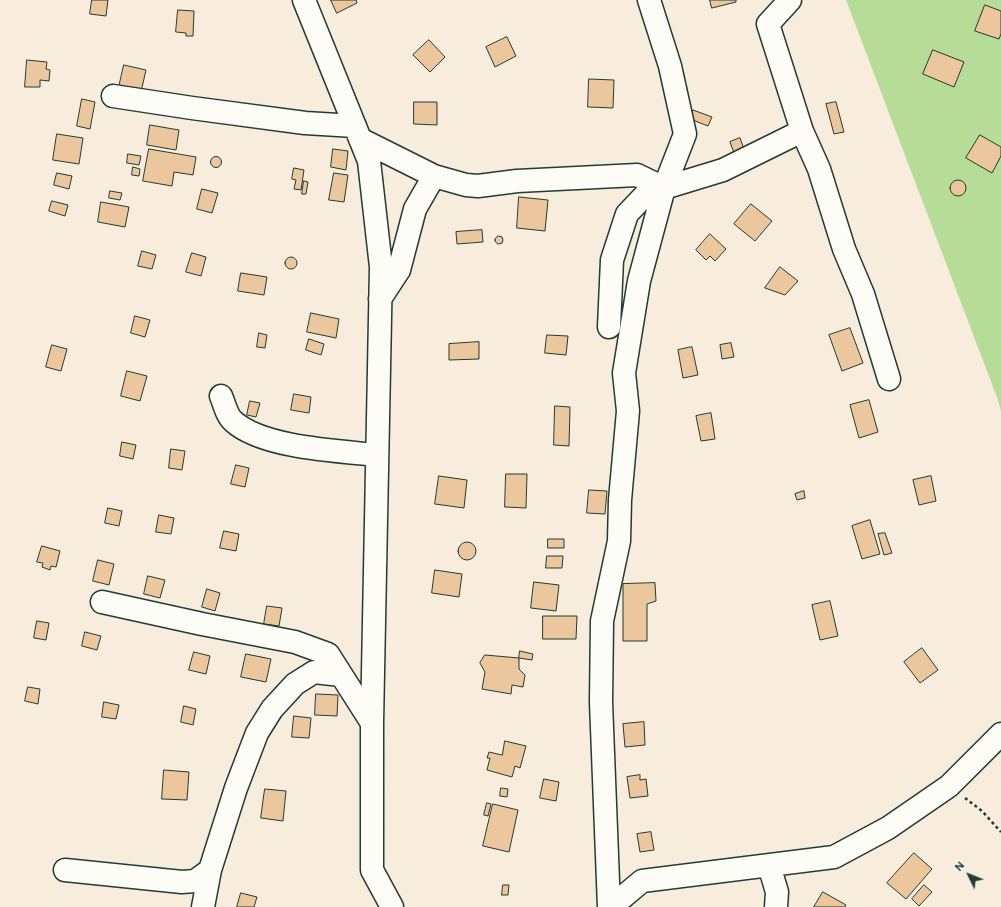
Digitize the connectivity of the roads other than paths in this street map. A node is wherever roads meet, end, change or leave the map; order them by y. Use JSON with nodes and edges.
{"nodes":[{"id":1,"x":304,"y":0,"type":"edge"},
{"id":2,"x":649,"y":0,"type":"edge"},
{"id":3,"x":790,"y":0,"type":"edge"},
{"id":4,"x":113,"y":96,"type":"dead end"},
{"id":5,"x":357,"y":132,"type":"junction"},
{"id":6,"x":802,"y":132,"type":"junction"},
{"id":7,"x":434,"y":176,"type":"junction"},
{"id":8,"x":664,"y":188,"type":"junction"},
{"id":9,"x":380,"y":299,"type":"junction"},
{"id":10,"x":609,"y":327,"type":"dead end"},
{"id":11,"x":889,"y":379,"type":"dead end"},
{"id":12,"x":221,"y":396,"type":"dead end"},
{"id":13,"x":377,"y":455,"type":"junction"},
{"id":14,"x":102,"y":602,"type":"dead end"},
{"id":15,"x":341,"y":675,"type":"junction"},
{"id":16,"x":372,"y":723,"type":"junction"},
{"id":17,"x":1001,"y":734,"type":"edge"},
{"id":18,"x":769,"y":865,"type":"junction"},
{"id":19,"x":65,"y":870,"type":"dead end"},
{"id":20,"x":210,"y":870,"type":"junction"},
{"id":21,"x":203,"y":907,"type":"edge"},
{"id":22,"x":392,"y":907,"type":"edge"},
{"id":23,"x":610,"y":907,"type":"edge"},
{"id":24,"x":776,"y":907,"type":"edge"}],
"edges":[{"from":1,"to":5,"type":"street"},
{"from":2,"to":8,"type":"street"},
{"from":3,"to":6,"type":"street"},
{"from":4,"to":5,"type":"street"},
{"from":5,"to":7,"type":"street"},
{"from":5,"to":9,"type":"street"},
{"from":6,"to":8,"type":"street"},
{"from":6,"to":11,"type":"street"},
{"from":7,"to":8,"type":"street"},
{"from":7,"to":9,"type":"street"},
{"from":8,"to":10,"type":"street"},
{"from":8,"to":23,"type":"street"},
{"from":9,"to":13,"type":"street"},
{"from":12,"to":13,"type":"street"},
{"from":13,"to":16,"type":"street"},
{"from":14,"to":15,"type":"street"},
{"from":15,"to":16,"type":"street"},
{"from":15,"to":20,"type":"street"},
{"from":16,"to":22,"type":"street"},
{"from":17,"to":18,"type":"street"},
{"from":18,"to":23,"type":"street"},
{"from":18,"to":24,"type":"street"},
{"from":19,"to":20,"type":"street"},
{"from":20,"to":21,"type":"street"}]}
